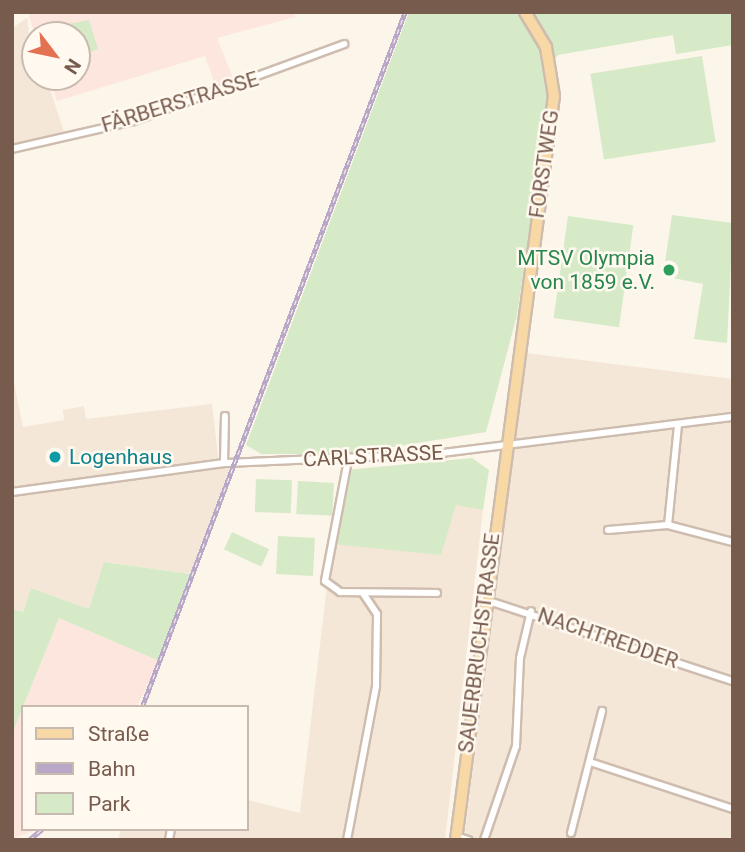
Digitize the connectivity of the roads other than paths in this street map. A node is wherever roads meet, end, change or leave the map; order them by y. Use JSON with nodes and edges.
{"nodes":[{"id":1,"x":525,"y":12,"type":"edge"},
{"id":2,"x":344,"y":44,"type":"dead end"},
{"id":3,"x":12,"y":149,"type":"edge"},
{"id":4,"x":225,"y":416,"type":"dead end"},
{"id":5,"x":733,"y":417,"type":"edge"},
{"id":6,"x":678,"y":425,"type":"junction"},
{"id":7,"x":504,"y":446,"type":"junction"},
{"id":8,"x":348,"y":460,"type":"junction"},
{"id":9,"x":224,"y":463,"type":"junction"},
{"id":10,"x":12,"y":492,"type":"edge"},
{"id":11,"x":668,"y":525,"type":"junction"},
{"id":12,"x":608,"y":530,"type":"dead end"},
{"id":13,"x":733,"y":542,"type":"edge"},
{"id":14,"x":363,"y":593,"type":"junction"},
{"id":15,"x":437,"y":593,"type":"dead end"},
{"id":16,"x":483,"y":599,"type":"junction"},
{"id":17,"x":531,"y":611,"type":"junction"},
{"id":18,"x":733,"y":681,"type":"edge"},
{"id":19,"x":602,"y":712,"type":"dead end"},
{"id":20,"x":593,"y":763,"type":"junction"},
{"id":21,"x":733,"y":809,"type":"edge"},
{"id":22,"x":571,"y":833,"type":"dead end"},
{"id":23,"x":456,"y":838,"type":"edge"},
{"id":24,"x":346,"y":840,"type":"edge"},
{"id":25,"x":468,"y":840,"type":"edge"},
{"id":26,"x":484,"y":840,"type":"edge"}],
"edges":[{"from":1,"to":7,"type":"main road","name":"FORSTWEG"},
{"from":2,"to":3,"type":"street","name":"FÄRBERSTRASSE"},
{"from":4,"to":9,"type":"street"},
{"from":5,"to":6,"type":"street","name":"CARLSTRASSE"},
{"from":6,"to":7,"type":"street","name":"CARLSTRASSE"},
{"from":6,"to":11,"type":"street"},
{"from":7,"to":8,"type":"street","name":"CARLSTRASSE"},
{"from":7,"to":16,"type":"main road","name":"SAUERBRUCHSTRASSE"},
{"from":8,"to":9,"type":"street","name":"CARLSTRASSE"},
{"from":8,"to":14,"type":"street"},
{"from":9,"to":10,"type":"street","name":"CARLSTRASSE"},
{"from":11,"to":12,"type":"street"},
{"from":11,"to":13,"type":"street"},
{"from":14,"to":15,"type":"street"},
{"from":14,"to":24,"type":"street"},
{"from":16,"to":17,"type":"street","name":"NACHTREDDER"},
{"from":16,"to":23,"type":"main road","name":"SAUERBRUCHSTRASSE"},
{"from":17,"to":18,"type":"street","name":"NACHTREDDER"},
{"from":17,"to":26,"type":"street"},
{"from":19,"to":20,"type":"street"},
{"from":20,"to":21,"type":"street"},
{"from":20,"to":22,"type":"street"},
{"from":23,"to":25,"type":"street"}]}
